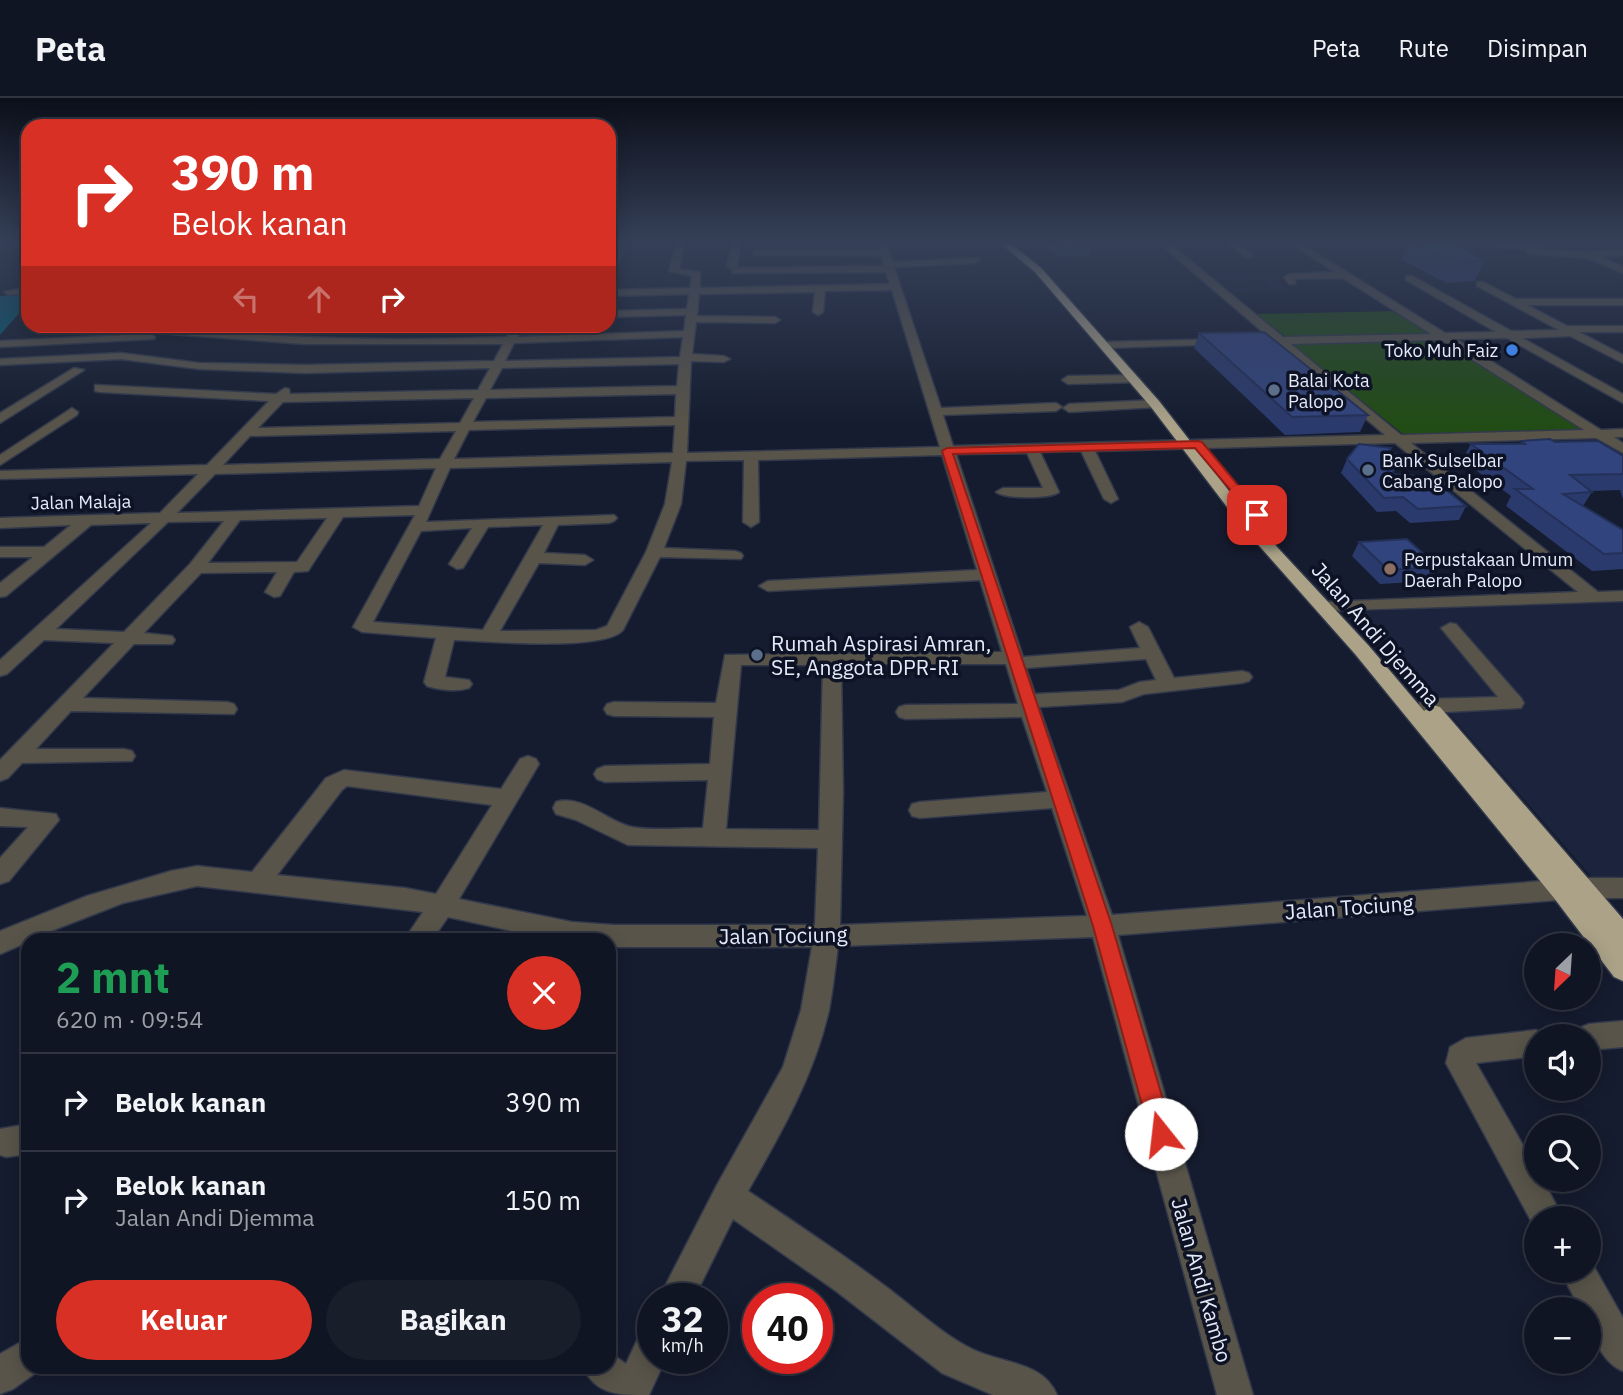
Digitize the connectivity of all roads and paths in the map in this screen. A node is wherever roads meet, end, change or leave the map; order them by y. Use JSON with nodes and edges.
{"nodes":[{"id":1,"x":694,"y":304,"type":"edge"},
{"id":2,"x":819,"y":304,"type":"edge"},
{"id":3,"x":899,"y":304,"type":"edge"},
{"id":4,"x":1069,"y":304,"type":"edge"},
{"id":5,"x":1074,"y":304,"type":"edge"},
{"id":6,"x":1232,"y":304,"type":"edge"},
{"id":7,"x":1391,"y":304,"type":"edge"},
{"id":8,"x":1454,"y":304,"type":"edge"},
{"id":9,"x":1514,"y":304,"type":"edge"},
{"id":10,"x":818,"y":312,"type":"dead end"},
{"id":11,"x":616,"y":314,"type":"edge"},
{"id":12,"x":692,"y":315,"type":"junction"},
{"id":13,"x":775,"y":320,"type":"dead end"},
{"id":14,"x":1623,"y":328,"type":"edge"},
{"id":15,"x":1568,"y":331,"type":"junction"},
{"id":16,"x":88,"y":333,"type":"edge"},
{"id":17,"x":186,"y":333,"type":"edge"},
{"id":18,"x":339,"y":333,"type":"edge"},
{"id":19,"x":497,"y":333,"type":"edge"},
{"id":20,"x":515,"y":333,"type":"edge"},
{"id":21,"x":526,"y":333,"type":"edge"},
{"id":22,"x":690,"y":334,"type":"junction"},
{"id":23,"x":1507,"y":334,"type":"junction"},
{"id":24,"x":150,"y":337,"type":"dead end"},
{"id":25,"x":1445,"y":337,"type":"junction"},
{"id":26,"x":78,"y":341,"type":"junction"},
{"id":27,"x":1274,"y":341,"type":"junction"},
{"id":28,"x":331,"y":342,"type":"junction"},
{"id":29,"x":1241,"y":342,"type":"edge"},
{"id":30,"x":0,"y":344,"type":"edge"},
{"id":31,"x":1108,"y":345,"type":"junction"},
{"id":32,"x":686,"y":358,"type":"junction"},
{"id":33,"x":724,"y":359,"type":"dead end"},
{"id":34,"x":1622,"y":359,"type":"edge"},
{"id":35,"x":55,"y":360,"type":"junction"},
{"id":36,"x":0,"y":362,"type":"edge"},
{"id":37,"x":499,"y":365,"type":"junction"},
{"id":38,"x":305,"y":369,"type":"junction"},
{"id":39,"x":7,"y":374,"type":"dead end"},
{"id":40,"x":1134,"y":379,"type":"junction"},
{"id":41,"x":1068,"y":380,"type":"dead end"},
{"id":42,"x":99,"y":388,"type":"dead end"},
{"id":43,"x":682,"y":390,"type":"junction"},
{"id":44,"x":484,"y":394,"type":"junction"},
{"id":45,"x":278,"y":398,"type":"junction"},
{"id":46,"x":1623,"y":399,"type":"edge"},
{"id":47,"x":1155,"y":404,"type":"junction"},
{"id":48,"x":72,"y":412,"type":"dead end"},
{"id":49,"x":934,"y":412,"type":"junction"},
{"id":50,"x":0,"y":419,"type":"edge"},
{"id":51,"x":679,"y":421,"type":"junction"},
{"id":52,"x":466,"y":427,"type":"junction"},
{"id":53,"x":246,"y":432,"type":"junction"},
{"id":54,"x":1597,"y":433,"type":"junction"},
{"id":55,"x":1623,"y":433,"type":"edge"},
{"id":56,"x":1399,"y":439,"type":"junction"},
{"id":57,"x":1193,"y":445,"type":"junction"},
{"id":58,"x":1086,"y":447,"type":"junction"},
{"id":59,"x":1032,"y":449,"type":"junction"},
{"id":60,"x":1623,"y":449,"type":"edge"},
{"id":61,"x":947,"y":451,"type":"junction"},
{"id":62,"x":751,"y":457,"type":"junction"},
{"id":63,"x":680,"y":458,"type":"junction"},
{"id":64,"x":0,"y":461,"type":"edge"},
{"id":65,"x":444,"y":465,"type":"junction"},
{"id":66,"x":209,"y":471,"type":"junction"},
{"id":67,"x":0,"y":475,"type":"edge"},
{"id":68,"x":1003,"y":492,"type":"dead end"},
{"id":69,"x":1111,"y":499,"type":"dead end"},
{"id":70,"x":425,"y":510,"type":"junction"},
{"id":71,"x":337,"y":514,"type":"junction"},
{"id":72,"x":234,"y":517,"type":"junction"},
{"id":73,"x":609,"y":518,"type":"dead end"},
{"id":74,"x":163,"y":519,"type":"junction"},
{"id":75,"x":553,"y":520,"type":"junction"},
{"id":76,"x":86,"y":521,"type":"junction"},
{"id":77,"x":751,"y":522,"type":"dead end"},
{"id":78,"x":0,"y":523,"type":"edge"},
{"id":79,"x":483,"y":523,"type":"junction"},
{"id":80,"x":416,"y":527,"type":"junction"},
{"id":81,"x":0,"y":552,"type":"edge"},
{"id":82,"x":48,"y":552,"type":"junction"},
{"id":83,"x":654,"y":552,"type":"junction"},
{"id":84,"x":735,"y":556,"type":"dead end"},
{"id":85,"x":534,"y":558,"type":"junction"},
{"id":86,"x":585,"y":560,"type":"dead end"},
{"id":87,"x":457,"y":564,"type":"dead end"},
{"id":88,"x":196,"y":568,"type":"junction"},
{"id":89,"x":288,"y":568,"type":"junction"},
{"id":90,"x":988,"y":575,"type":"junction"},
{"id":91,"x":768,"y":586,"type":"dead end"},
{"id":92,"x":3,"y":588,"type":"edge"},
{"id":93,"x":274,"y":592,"type":"dead end"},
{"id":94,"x":1623,"y":596,"type":"edge"},
{"id":95,"x":1594,"y":597,"type":"junction"},
{"id":96,"x":1331,"y":606,"type":"junction"},
{"id":97,"x":1139,"y":627,"type":"dead end"},
{"id":98,"x":1450,"y":628,"type":"dead end"},
{"id":99,"x":447,"y":633,"type":"junction"},
{"id":100,"x":42,"y":634,"type":"junction"},
{"id":101,"x":489,"y":635,"type":"junction"},
{"id":102,"x":127,"y":639,"type":"junction"},
{"id":103,"x":166,"y":640,"type":"dead end"},
{"id":104,"x":1152,"y":653,"type":"junction"},
{"id":105,"x":832,"y":659,"type":"junction"},
{"id":106,"x":1016,"y":660,"type":"junction"},
{"id":107,"x":0,"y":670,"type":"edge"},
{"id":108,"x":1241,"y":677,"type":"dead end"},
{"id":109,"x":462,"y":684,"type":"dead end"},
{"id":110,"x":1168,"y":685,"type":"junction"},
{"id":111,"x":64,"y":704,"type":"junction"},
{"id":112,"x":1029,"y":706,"type":"junction"},
{"id":113,"x":1428,"y":706,"type":"junction"},
{"id":114,"x":227,"y":709,"type":"dead end"},
{"id":115,"x":614,"y":709,"type":"dead end"},
{"id":116,"x":725,"y":710,"type":"junction"},
{"id":117,"x":906,"y":712,"type":"dead end"},
{"id":118,"x":18,"y":756,"type":"junction"},
{"id":119,"x":124,"y":756,"type":"dead end"},
{"id":120,"x":528,"y":764,"type":"dead end"},
{"id":121,"x":719,"y":772,"type":"junction"},
{"id":122,"x":0,"y":773,"type":"edge"},
{"id":123,"x":605,"y":774,"type":"dead end"},
{"id":124,"x":505,"y":798,"type":"junction"},
{"id":125,"x":1060,"y":799,"type":"junction"},
{"id":126,"x":564,"y":808,"type":"dead end"},
{"id":127,"x":920,"y":810,"type":"dead end"},
{"id":128,"x":0,"y":817,"type":"edge"},
{"id":129,"x":714,"y":838,"type":"junction"},
{"id":130,"x":831,"y":839,"type":"junction"},
{"id":131,"x":0,"y":874,"type":"edge"},
{"id":132,"x":258,"y":882,"type":"junction"},
{"id":133,"x":1623,"y":888,"type":"edge"},
{"id":134,"x":1572,"y":890,"type":"junction"},
{"id":135,"x":443,"y":904,"type":"junction"},
{"id":136,"x":1103,"y":926,"type":"junction"},
{"id":137,"x":22,"y":933,"type":"edge"},
{"id":138,"x":422,"y":933,"type":"edge"},
{"id":139,"x":572,"y":933,"type":"edge"},
{"id":140,"x":21,"y":934,"type":"edge"},
{"id":141,"x":827,"y":936,"type":"junction"},
{"id":142,"x":1623,"y":937,"type":"edge"},
{"id":143,"x":616,"y":942,"type":"edge"},
{"id":144,"x":0,"y":943,"type":"edge"},
{"id":145,"x":1623,"y":969,"type":"edge"},
{"id":146,"x":1623,"y":1034,"type":"edge"},
{"id":147,"x":1601,"y":1036,"type":"edge"},
{"id":148,"x":1524,"y":1044,"type":"edge"},
{"id":149,"x":728,"y":1196,"type":"junction"},
{"id":150,"x":1541,"y":1206,"type":"edge"},
{"id":151,"x":684,"y":1283,"type":"edge"},
{"id":152,"x":1584,"y":1283,"type":"edge"},
{"id":153,"x":1623,"y":1353,"type":"edge"},
{"id":154,"x":21,"y":1361,"type":"edge"},
{"id":155,"x":609,"y":1374,"type":"edge"},
{"id":156,"x":640,"y":1374,"type":"edge"},
{"id":157,"x":0,"y":1376,"type":"edge"},
{"id":158,"x":631,"y":1393,"type":"edge"},
{"id":159,"x":1039,"y":1395,"type":"edge"},
{"id":160,"x":1235,"y":1395,"type":"edge"}],
"edges":[{"from":1,"to":12,"type":"street"},
{"from":2,"to":10,"type":"street"},
{"from":3,"to":49,"type":"street","name":"Jalan Andi Kambo"},
{"from":4,"to":31,"type":"highway","name":"Jalan Andi Djemma"},
{"from":5,"to":31,"type":"highway","name":"Jalan Andi Djemma"},
{"from":6,"to":27,"type":"street"},
{"from":7,"to":25,"type":"street"},
{"from":8,"to":23,"type":"street"},
{"from":9,"to":15,"type":"street"},
{"from":11,"to":12,"type":"street"},
{"from":12,"to":13,"type":"street"},
{"from":12,"to":22,"type":"street"},
{"from":14,"to":15,"type":"street"},
{"from":15,"to":23,"type":"street"},
{"from":15,"to":34,"type":"street"},
{"from":16,"to":26,"type":"street"},
{"from":17,"to":28,"type":"street"},
{"from":18,"to":28,"type":"street"},
{"from":19,"to":28,"type":"street"},
{"from":20,"to":37,"type":"street"},
{"from":21,"to":22,"type":"street"},
{"from":22,"to":32,"type":"street"},
{"from":23,"to":25,"type":"street"},
{"from":23,"to":46,"type":"street"},
{"from":24,"to":26,"type":"street"},
{"from":25,"to":27,"type":"street"},
{"from":25,"to":54,"type":"street"},
{"from":26,"to":30,"type":"street"},
{"from":26,"to":35,"type":"street"},
{"from":27,"to":56,"type":"street"},
{"from":28,"to":38,"type":"street"},
{"from":29,"to":31,"type":"street"},
{"from":31,"to":40,"type":"highway","name":"Jalan Andi Djemma"},
{"from":31,"to":57,"type":"highway","name":"Jalan Andi Djemma"},
{"from":32,"to":33,"type":"street"},
{"from":32,"to":37,"type":"street"},
{"from":32,"to":43,"type":"street"},
{"from":35,"to":36,"type":"street"},
{"from":35,"to":38,"type":"street"},
{"from":37,"to":38,"type":"street"},
{"from":37,"to":44,"type":"street"},
{"from":38,"to":45,"type":"street"},
{"from":39,"to":50,"type":"street"},
{"from":40,"to":41,"type":"street"},
{"from":40,"to":47,"type":"highway","name":"Jalan Andi Djemma"},
{"from":42,"to":45,"type":"street"},
{"from":43,"to":44,"type":"street"},
{"from":43,"to":51,"type":"street"},
{"from":44,"to":45,"type":"street"},
{"from":44,"to":52,"type":"street"},
{"from":45,"to":53,"type":"street"},
{"from":47,"to":49,"type":"street"},
{"from":47,"to":57,"type":"highway","name":"Jalan Andi Djemma"},
{"from":48,"to":64,"type":"street"},
{"from":49,"to":61,"type":"street","name":"Jalan Andi Kambo"},
{"from":51,"to":52,"type":"street"},
{"from":51,"to":63,"type":"street"},
{"from":52,"to":53,"type":"street"},
{"from":52,"to":65,"type":"street"},
{"from":53,"to":66,"type":"street"},
{"from":54,"to":55,"type":"street"},
{"from":54,"to":56,"type":"street"},
{"from":54,"to":60,"type":"street"},
{"from":56,"to":57,"type":"street"},
{"from":56,"to":95,"type":"street"},
{"from":57,"to":58,"type":"street"},
{"from":57,"to":96,"type":"highway","name":"Jalan Andi Djemma"},
{"from":58,"to":59,"type":"street"},
{"from":58,"to":69,"type":"street"},
{"from":59,"to":61,"type":"street"},
{"from":59,"to":68,"type":"street"},
{"from":61,"to":62,"type":"street"},
{"from":61,"to":90,"type":"street","name":"Jalan Andi Kambo"},
{"from":62,"to":63,"type":"street"},
{"from":62,"to":77,"type":"street"},
{"from":63,"to":65,"type":"street"},
{"from":63,"to":83,"type":"street"},
{"from":65,"to":66,"type":"street"},
{"from":65,"to":70,"type":"street"},
{"from":66,"to":67,"type":"street"},
{"from":66,"to":74,"type":"street"},
{"from":70,"to":71,"type":"street","name":"Jalan Malaja"},
{"from":70,"to":80,"type":"street"},
{"from":71,"to":72,"type":"street","name":"Jalan Malaja"},
{"from":71,"to":89,"type":"street"},
{"from":72,"to":74,"type":"street","name":"Jalan Malaja"},
{"from":72,"to":88,"type":"street"},
{"from":73,"to":75,"type":"street"},
{"from":74,"to":76,"type":"street","name":"Jalan Malaja"},
{"from":74,"to":100,"type":"street"},
{"from":75,"to":79,"type":"street"},
{"from":75,"to":85,"type":"street"},
{"from":76,"to":78,"type":"street","name":"Jalan Malaja"},
{"from":76,"to":82,"type":"street"},
{"from":79,"to":80,"type":"street"},
{"from":79,"to":87,"type":"street"},
{"from":80,"to":99,"type":"street"},
{"from":81,"to":82,"type":"street"},
{"from":82,"to":92,"type":"street"},
{"from":83,"to":84,"type":"street"},
{"from":83,"to":101,"type":"street"},
{"from":85,"to":86,"type":"street"},
{"from":85,"to":101,"type":"street"},
{"from":88,"to":89,"type":"street"},
{"from":88,"to":102,"type":"street"},
{"from":89,"to":93,"type":"street"},
{"from":90,"to":91,"type":"street"},
{"from":90,"to":106,"type":"street","name":"Jalan Andi Kambo"},
{"from":94,"to":95,"type":"street"},
{"from":95,"to":96,"type":"street"},
{"from":96,"to":113,"type":"highway","name":"Jalan Andi Djemma"},
{"from":96,"to":134,"type":"highway","name":"Jalan Andi Djemma"},
{"from":97,"to":104,"type":"street"},
{"from":98,"to":113,"type":"street"},
{"from":99,"to":101,"type":"street"},
{"from":99,"to":109,"type":"street"},
{"from":100,"to":102,"type":"street"},
{"from":100,"to":107,"type":"street"},
{"from":102,"to":103,"type":"street"},
{"from":102,"to":111,"type":"street"},
{"from":104,"to":106,"type":"street"},
{"from":104,"to":110,"type":"street"},
{"from":105,"to":106,"type":"street"},
{"from":105,"to":116,"type":"street"},
{"from":105,"to":130,"type":"street"},
{"from":106,"to":112,"type":"street","name":"Jalan Andi Kambo"},
{"from":108,"to":110,"type":"street"},
{"from":110,"to":112,"type":"street"},
{"from":111,"to":114,"type":"street"},
{"from":111,"to":118,"type":"street"},
{"from":112,"to":117,"type":"street"},
{"from":112,"to":125,"type":"street","name":"Jalan Andi Kambo"},
{"from":113,"to":134,"type":"highway","name":"Jalan Andi Djemma"},
{"from":115,"to":116,"type":"street"},
{"from":116,"to":121,"type":"street"},
{"from":118,"to":119,"type":"street"},
{"from":118,"to":122,"type":"street"},
{"from":120,"to":124,"type":"street"},
{"from":121,"to":123,"type":"street"},
{"from":121,"to":129,"type":"street"},
{"from":124,"to":132,"type":"street"},
{"from":124,"to":135,"type":"street"},
{"from":125,"to":127,"type":"street"},
{"from":125,"to":136,"type":"street","name":"Jalan Andi Kambo"},
{"from":126,"to":129,"type":"street"},
{"from":128,"to":131,"type":"street"},
{"from":129,"to":130,"type":"street"},
{"from":130,"to":141,"type":"street"},
{"from":132,"to":135,"type":"street","name":"Jalan Tociung"},
{"from":132,"to":137,"type":"street","name":"Jalan Tociung"},
{"from":133,"to":134,"type":"street","name":"Jalan Tociung"},
{"from":134,"to":136,"type":"street","name":"Jalan Tociung"},
{"from":134,"to":142,"type":"highway","name":"Jalan Andi Djemma"},
{"from":134,"to":145,"type":"highway","name":"Jalan Andi Djemma"},
{"from":135,"to":138,"type":"street"},
{"from":135,"to":139,"type":"street","name":"Jalan Tociung"},
{"from":136,"to":141,"type":"street","name":"Jalan Tociung"},
{"from":136,"to":160,"type":"street","name":"Jalan Andi Kambo"},
{"from":140,"to":144,"type":"street","name":"Jalan Tociung"},
{"from":141,"to":143,"type":"street","name":"Jalan Tociung"},
{"from":141,"to":149,"type":"street"},
{"from":146,"to":147,"type":"street"},
{"from":148,"to":150,"type":"street"},
{"from":149,"to":151,"type":"street"},
{"from":149,"to":159,"type":"street"},
{"from":152,"to":153,"type":"street"},
{"from":154,"to":157,"type":"street"},
{"from":155,"to":158,"type":"street"},
{"from":156,"to":158,"type":"street"}]}
